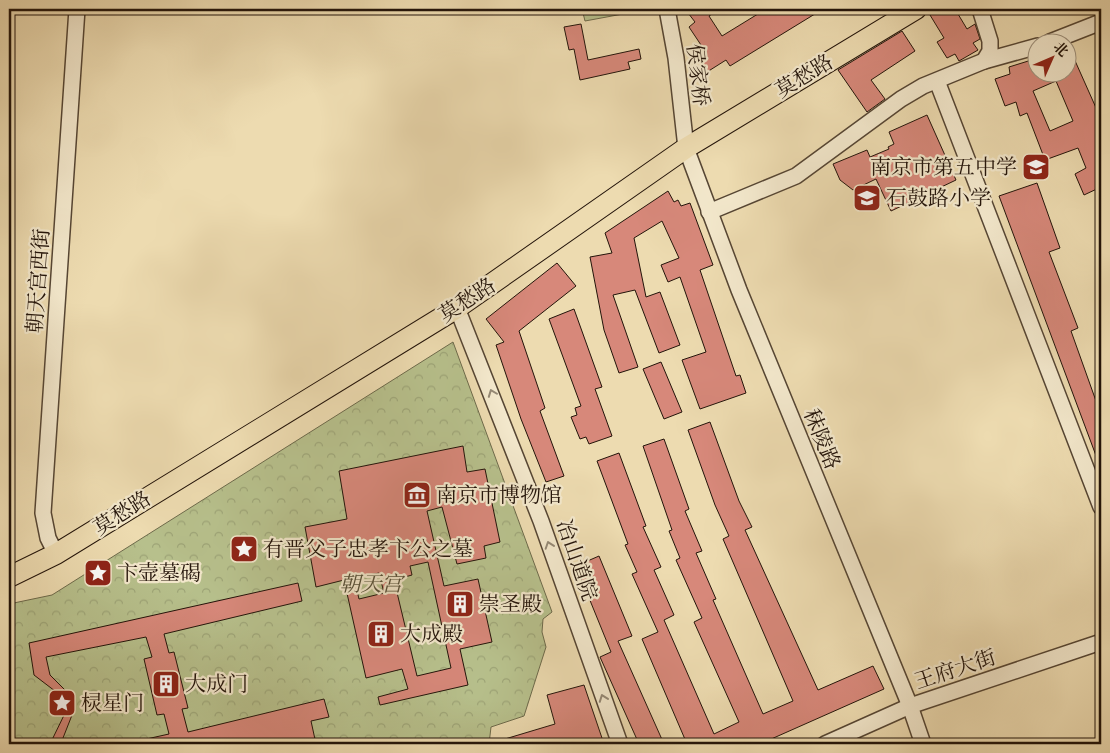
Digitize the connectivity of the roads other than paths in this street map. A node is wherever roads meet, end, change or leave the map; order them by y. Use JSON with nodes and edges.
{"nodes":[{"id":1,"x":77,"y":9,"type":"edge"},
{"id":2,"x":667,"y":9,"type":"edge"},
{"id":3,"x":916,"y":9,"type":"edge"},
{"id":4,"x":980,"y":9,"type":"edge"},
{"id":5,"x":1101,"y":22,"type":"edge"},
{"id":6,"x":1076,"y":32,"type":"edge"},
{"id":7,"x":1028,"y":49,"type":"edge"},
{"id":8,"x":984,"y":61,"type":"junction"},
{"id":9,"x":937,"y":81,"type":"junction"},
{"id":10,"x":686,"y":148,"type":"junction"},
{"id":11,"x":709,"y":212,"type":"junction"},
{"id":12,"x":457,"y":308,"type":"junction"},
{"id":13,"x":1101,"y":508,"type":"edge"},
{"id":14,"x":56,"y":554,"type":"junction"},
{"id":15,"x":9,"y":577,"type":"edge"},
{"id":16,"x":1101,"y":642,"type":"edge"},
{"id":17,"x":910,"y":706,"type":"junction"},
{"id":18,"x":620,"y":744,"type":"edge"},
{"id":19,"x":825,"y":744,"type":"edge"},
{"id":20,"x":923,"y":744,"type":"edge"}],
"edges":[{"from":1,"to":14,"type":"street","name":"朝天宫西街"},
{"from":2,"to":10,"type":"street","name":"侯家桥"},
{"from":3,"to":10,"type":"main road","name":"莫愁路"},
{"from":4,"to":8,"type":"street"},
{"from":5,"to":6,"type":"street"},
{"from":7,"to":8,"type":"street"},
{"from":8,"to":9,"type":"street"},
{"from":9,"to":11,"type":"street"},
{"from":9,"to":13,"type":"street"},
{"from":10,"to":11,"type":"street","name":"秣陵路"},
{"from":10,"to":12,"type":"main road","name":"莫愁路"},
{"from":11,"to":17,"type":"street","name":"秣陵路"},
{"from":12,"to":14,"type":"main road","name":"莫愁路"},
{"from":18,"to":12,"type":"street","name":"冶山道院","one_way":true},
{"from":14,"to":15,"type":"main road","name":"莫愁路"},
{"from":16,"to":17,"type":"street","name":"王府大街"},
{"from":17,"to":19,"type":"street","name":"王府大街"},
{"from":17,"to":20,"type":"street","name":"秣陵路"}]}
